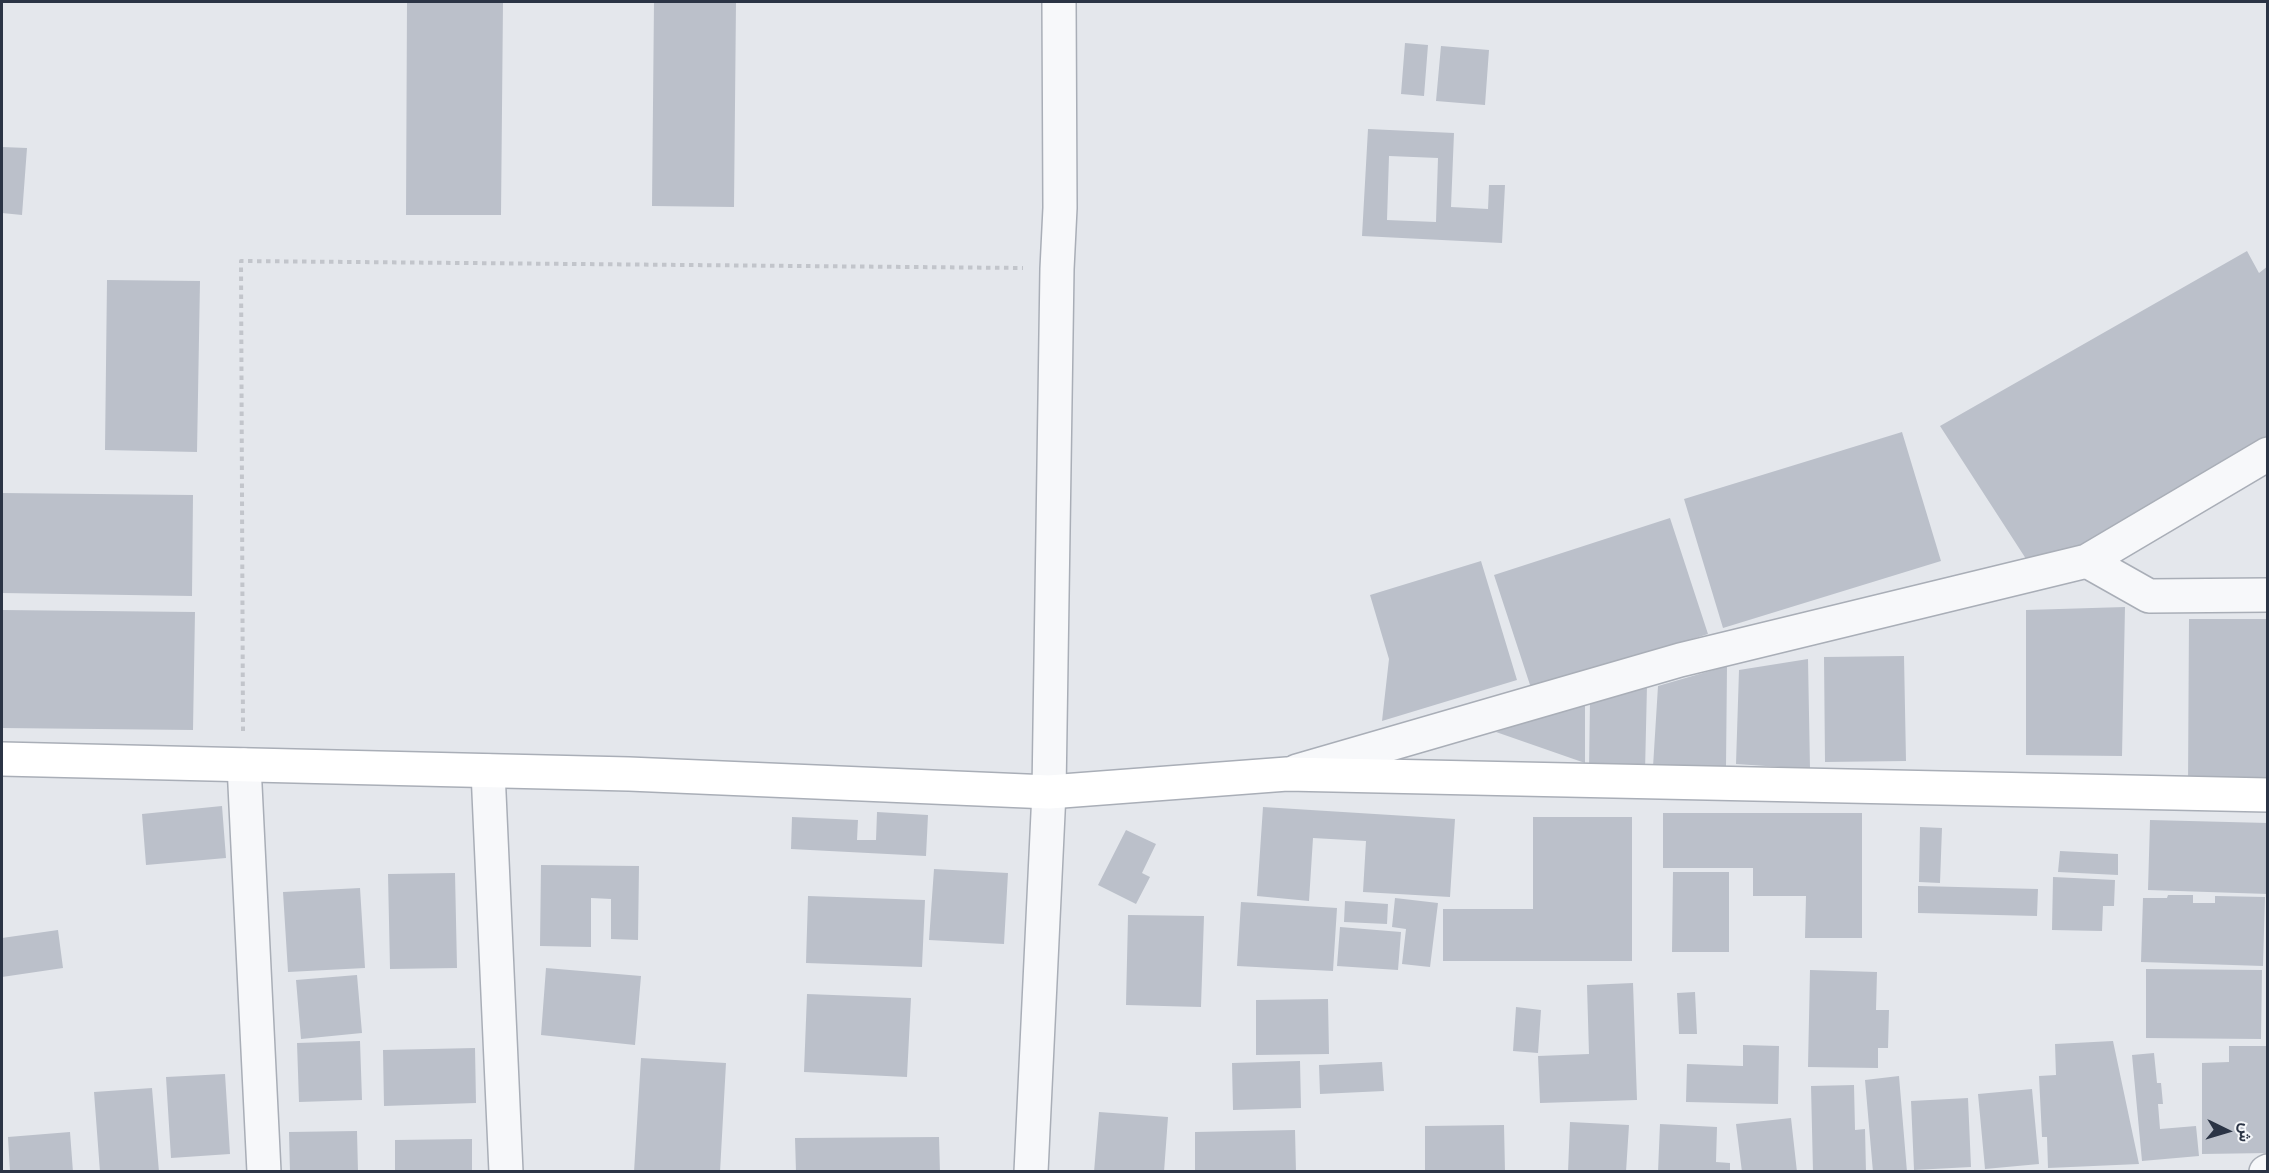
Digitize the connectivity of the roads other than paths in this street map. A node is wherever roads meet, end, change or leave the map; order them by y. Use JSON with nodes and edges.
{"nodes":[{"id":1,"x":1059,"y":2,"type":"edge"},
{"id":2,"x":2268,"y":454,"type":"edge"},
{"id":3,"x":2087,"y":561,"type":"junction"},
{"id":4,"x":2268,"y":595,"type":"edge"},
{"id":5,"x":2,"y":759,"type":"edge"},
{"id":6,"x":243,"y":765,"type":"junction"},
{"id":7,"x":488,"y":771,"type":"junction"},
{"id":8,"x":1287,"y":774,"type":"junction"},
{"id":9,"x":1049,"y":792,"type":"junction"},
{"id":10,"x":2268,"y":795,"type":"edge"},
{"id":11,"x":264,"y":1172,"type":"edge"},
{"id":12,"x":506,"y":1172,"type":"edge"},
{"id":13,"x":1031,"y":1172,"type":"edge"}],
"edges":[{"from":1,"to":9,"type":"street"},
{"from":2,"to":3,"type":"street"},
{"from":3,"to":4,"type":"street"},
{"from":3,"to":8,"type":"street"},
{"from":5,"to":6,"type":"street"},
{"from":6,"to":7,"type":"street"},
{"from":6,"to":11,"type":"street"},
{"from":7,"to":9,"type":"street"},
{"from":7,"to":12,"type":"street"},
{"from":8,"to":9,"type":"street"},
{"from":8,"to":10,"type":"street"},
{"from":9,"to":13,"type":"street"}]}
